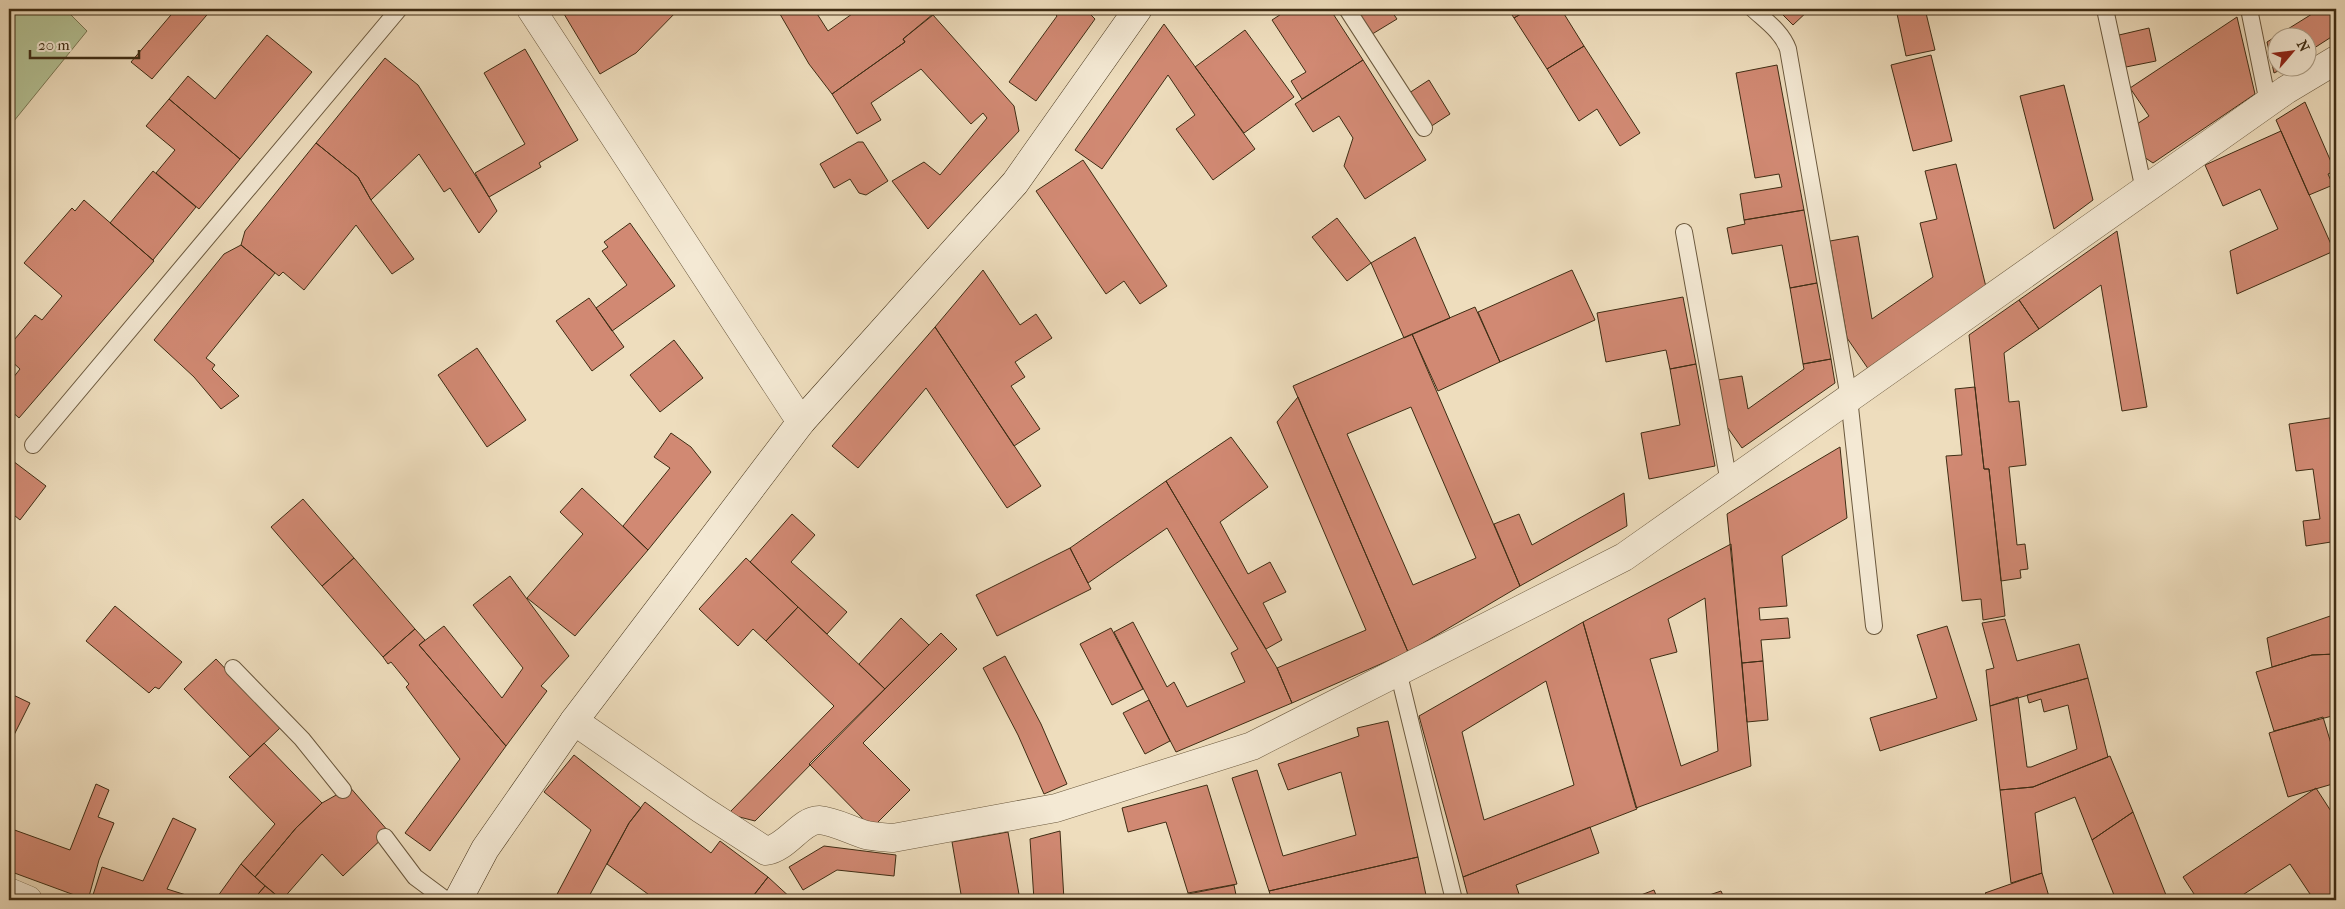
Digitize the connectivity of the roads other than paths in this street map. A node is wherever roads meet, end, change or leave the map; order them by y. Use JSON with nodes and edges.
{"nodes":[{"id":1,"x":399,"y":9,"type":"edge"},
{"id":2,"x":531,"y":9,"type":"edge"},
{"id":3,"x":1138,"y":9,"type":"edge"},
{"id":4,"x":1347,"y":9,"type":"edge"},
{"id":5,"x":1753,"y":9,"type":"edge"},
{"id":6,"x":2105,"y":9,"type":"edge"},
{"id":7,"x":2250,"y":9,"type":"edge"},
{"id":8,"x":2336,"y":60,"type":"edge"},
{"id":9,"x":2268,"y":103,"type":"junction"},
{"id":10,"x":1424,"y":128,"type":"dead end"},
{"id":11,"x":2144,"y":190,"type":"junction"},
{"id":12,"x":1684,"y":232,"type":"dead end"},
{"id":13,"x":1849,"y":398,"type":"junction"},
{"id":14,"x":801,"y":422,"type":"junction"},
{"id":15,"x":34,"y":445,"type":"dead end"},
{"id":16,"x":1729,"y":483,"type":"junction"},
{"id":17,"x":1874,"y":626,"type":"dead end"},
{"id":18,"x":233,"y":668,"type":"dead end"},
{"id":19,"x":1398,"y":671,"type":"junction"},
{"id":20,"x":574,"y":721,"type":"junction"},
{"id":21,"x":343,"y":790,"type":"dead end"},
{"id":22,"x":384,"y":837,"type":"dead end"},
{"id":23,"x":9,"y":892,"type":"edge"},
{"id":24,"x":28,"y":900,"type":"edge"},
{"id":25,"x":446,"y":900,"type":"edge"},
{"id":26,"x":458,"y":900,"type":"edge"},
{"id":27,"x":1454,"y":900,"type":"edge"}],
"edges":[{"from":1,"to":15,"type":"lane"},
{"from":2,"to":14,"type":"street"},
{"from":3,"to":14,"type":"street"},
{"from":4,"to":10,"type":"lane"},
{"from":5,"to":13,"type":"lane"},
{"from":6,"to":11,"type":"lane"},
{"from":7,"to":9,"type":"lane"},
{"from":8,"to":9,"type":"street"},
{"from":9,"to":11,"type":"street"},
{"from":11,"to":13,"type":"street"},
{"from":12,"to":16,"type":"lane"},
{"from":13,"to":16,"type":"street"},
{"from":13,"to":17,"type":"lane"},
{"from":14,"to":20,"type":"street"},
{"from":16,"to":19,"type":"street"},
{"from":18,"to":21,"type":"lane"},
{"from":19,"to":20,"type":"street"},
{"from":19,"to":27,"type":"lane"},
{"from":20,"to":26,"type":"street"},
{"from":22,"to":25,"type":"lane"},
{"from":23,"to":24,"type":"street"}]}
